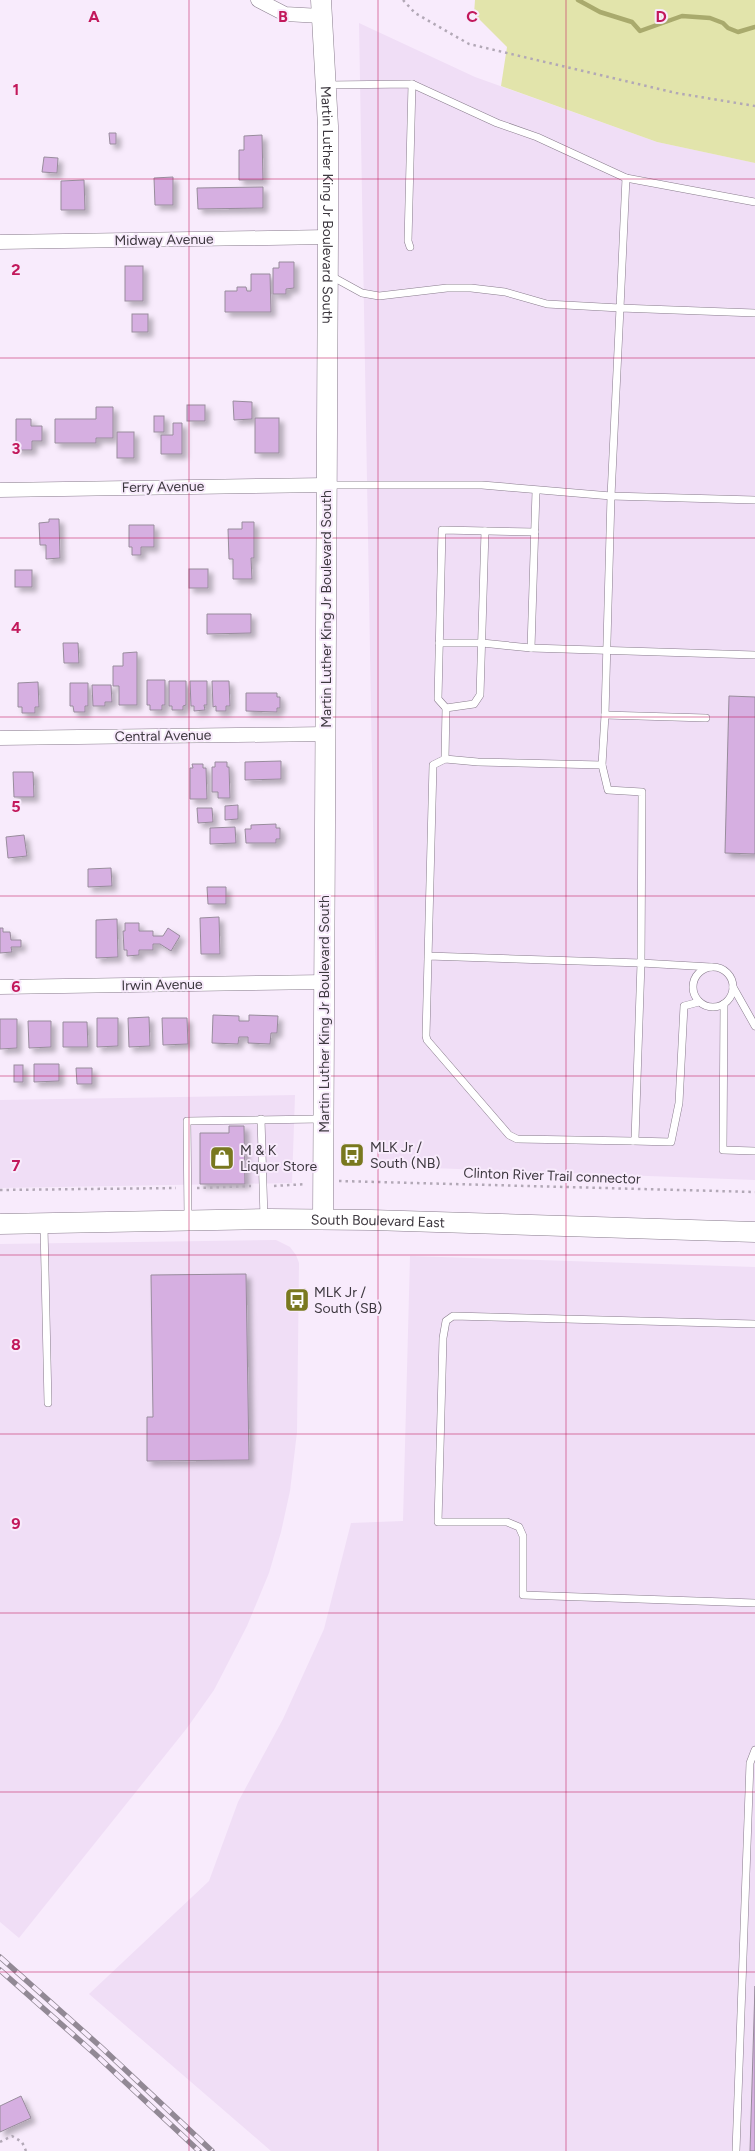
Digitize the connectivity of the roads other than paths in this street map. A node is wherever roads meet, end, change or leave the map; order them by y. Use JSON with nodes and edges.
{"nodes":[{"id":1,"x":258,"y":0,"type":"edge"},
{"id":2,"x":321,"y":8,"type":"edge"},
{"id":3,"x":412,"y":84,"type":"junction"},
{"id":4,"x":326,"y":85,"type":"junction"},
{"id":5,"x":626,"y":178,"type":"junction"},
{"id":6,"x":755,"y":202,"type":"edge"},
{"id":7,"x":328,"y":238,"type":"junction"},
{"id":8,"x":0,"y":242,"type":"edge"},
{"id":9,"x":410,"y":247,"type":"dead end"},
{"id":10,"x":328,"y":275,"type":"junction"},
{"id":11,"x":620,"y":308,"type":"junction"},
{"id":12,"x":755,"y":313,"type":"edge"},
{"id":13,"x":327,"y":485,"type":"junction"},
{"id":14,"x":0,"y":490,"type":"edge"},
{"id":15,"x":536,"y":491,"type":"junction"},
{"id":16,"x":611,"y":496,"type":"junction"},
{"id":17,"x":755,"y":500,"type":"edge"},
{"id":18,"x":485,"y":531,"type":"junction"},
{"id":19,"x":535,"y":532,"type":"junction"},
{"id":20,"x":439,"y":643,"type":"junction"},
{"id":21,"x":482,"y":643,"type":"junction"},
{"id":22,"x":531,"y":648,"type":"junction"},
{"id":23,"x":607,"y":651,"type":"junction"},
{"id":24,"x":755,"y":655,"type":"edge"},
{"id":25,"x":446,"y":708,"type":"junction"},
{"id":26,"x":605,"y":715,"type":"junction"},
{"id":27,"x":706,"y":718,"type":"dead end"},
{"id":28,"x":326,"y":734,"type":"junction"},
{"id":29,"x":0,"y":738,"type":"edge"},
{"id":30,"x":446,"y":759,"type":"junction"},
{"id":31,"x":602,"y":765,"type":"junction"},
{"id":32,"x":428,"y":956,"type":"junction"},
{"id":33,"x":641,"y":964,"type":"junction"},
{"id":34,"x":711,"y":967,"type":"junction"},
{"id":35,"x":325,"y":982,"type":"junction"},
{"id":36,"x":0,"y":987,"type":"edge"},
{"id":37,"x":733,"y":987,"type":"junction"},
{"id":38,"x":699,"y":1002,"type":"junction"},
{"id":39,"x":724,"y":1004,"type":"junction"},
{"id":40,"x":755,"y":1026,"type":"edge"},
{"id":41,"x":260,"y":1119,"type":"junction"},
{"id":42,"x":324,"y":1119,"type":"junction"},
{"id":43,"x":632,"y":1141,"type":"junction"},
{"id":44,"x":755,"y":1151,"type":"edge"},
{"id":45,"x":264,"y":1219,"type":"junction"},
{"id":46,"x":323,"y":1219,"type":"junction"},
{"id":47,"x":188,"y":1220,"type":"junction"},
{"id":48,"x":44,"y":1223,"type":"junction"},
{"id":49,"x":0,"y":1224,"type":"edge"},
{"id":50,"x":755,"y":1232,"type":"edge"},
{"id":51,"x":755,"y":1324,"type":"edge"},
{"id":52,"x":48,"y":1403,"type":"dead end"},
{"id":53,"x":755,"y":1603,"type":"edge"},
{"id":54,"x":755,"y":1750,"type":"edge"},
{"id":55,"x":736,"y":2151,"type":"edge"}],
"edges":[{"from":1,"to":2,"type":"street"},
{"from":2,"to":4,"type":"main road","name":"Martin Luther King Jr Boulevard South"},
{"from":3,"to":4,"type":"lane"},
{"from":3,"to":5,"type":"lane"},
{"from":3,"to":9,"type":"lane"},
{"from":4,"to":7,"type":"main road","name":"Martin Luther King Jr Boulevard South"},
{"from":5,"to":6,"type":"lane"},
{"from":5,"to":11,"type":"lane"},
{"from":7,"to":8,"type":"street","name":"Midway Avenue"},
{"from":7,"to":10,"type":"main road","name":"Martin Luther King Jr Boulevard South"},
{"from":10,"to":11,"type":"lane"},
{"from":10,"to":13,"type":"main road","name":"Martin Luther King Jr Boulevard South"},
{"from":11,"to":12,"type":"lane"},
{"from":11,"to":16,"type":"lane"},
{"from":13,"to":14,"type":"street","name":"Ferry Avenue"},
{"from":13,"to":15,"type":"lane"},
{"from":13,"to":28,"type":"main road","name":"Martin Luther King Jr Boulevard South"},
{"from":15,"to":16,"type":"lane"},
{"from":15,"to":19,"type":"lane"},
{"from":16,"to":17,"type":"lane"},
{"from":16,"to":23,"type":"lane"},
{"from":18,"to":19,"type":"lane"},
{"from":18,"to":20,"type":"lane"},
{"from":18,"to":21,"type":"lane"},
{"from":19,"to":22,"type":"lane"},
{"from":20,"to":21,"type":"lane"},
{"from":20,"to":25,"type":"lane"},
{"from":21,"to":22,"type":"lane"},
{"from":21,"to":25,"type":"lane"},
{"from":22,"to":23,"type":"lane"},
{"from":23,"to":24,"type":"lane"},
{"from":23,"to":26,"type":"lane"},
{"from":25,"to":30,"type":"lane"},
{"from":26,"to":27,"type":"lane"},
{"from":26,"to":31,"type":"lane"},
{"from":28,"to":29,"type":"street","name":"Central Avenue"},
{"from":28,"to":35,"type":"main road","name":"Martin Luther King Jr Boulevard South"},
{"from":30,"to":31,"type":"lane"},
{"from":30,"to":32,"type":"lane"},
{"from":31,"to":33,"type":"lane"},
{"from":32,"to":33,"type":"lane"},
{"from":32,"to":43,"type":"lane"},
{"from":33,"to":34,"type":"lane"},
{"from":33,"to":43,"type":"lane"},
{"from":34,"to":37,"type":"lane"},
{"from":34,"to":38,"type":"lane"},
{"from":35,"to":36,"type":"street","name":"Irwin Avenue"},
{"from":35,"to":42,"type":"main road","name":"Martin Luther King Jr Boulevard South"},
{"from":37,"to":39,"type":"lane"},
{"from":37,"to":40,"type":"lane"},
{"from":38,"to":39,"type":"lane"},
{"from":38,"to":43,"type":"lane"},
{"from":39,"to":44,"type":"lane"},
{"from":41,"to":42,"type":"lane"},
{"from":41,"to":45,"type":"lane"},
{"from":41,"to":47,"type":"lane"},
{"from":42,"to":46,"type":"main road","name":"Martin Luther King Jr Boulevard South"},
{"from":45,"to":46,"type":"main road","name":"South Boulevard East"},
{"from":45,"to":47,"type":"main road","name":"South Boulevard East"},
{"from":46,"to":50,"type":"main road","name":"South Boulevard East"},
{"from":47,"to":48,"type":"main road","name":"South Boulevard East"},
{"from":48,"to":49,"type":"main road","name":"South Boulevard East"},
{"from":48,"to":52,"type":"lane"},
{"from":51,"to":53,"type":"lane"},
{"from":54,"to":55,"type":"lane"}]}
